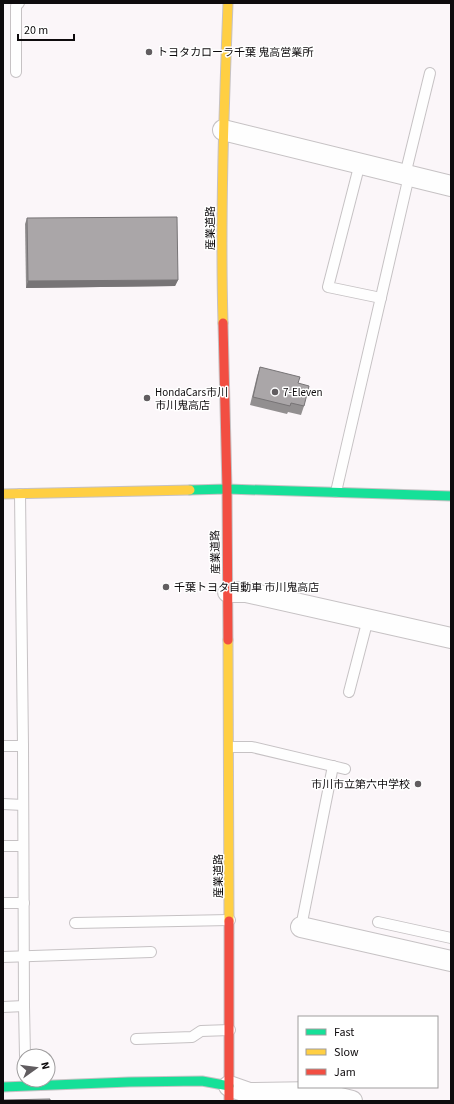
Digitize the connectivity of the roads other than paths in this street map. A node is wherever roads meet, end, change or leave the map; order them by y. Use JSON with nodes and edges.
{"nodes":[{"id":1,"x":19,"y":3,"type":"edge"},
{"id":2,"x":228,"y":3,"type":"edge"},
{"id":3,"x":16,"y":72,"type":"dead end"},
{"id":4,"x":430,"y":73,"type":"dead end"},
{"id":5,"x":223,"y":130,"type":"junction"},
{"id":6,"x":360,"y":164,"type":"junction"},
{"id":7,"x":407,"y":175,"type":"junction"},
{"id":8,"x":451,"y":186,"type":"edge"},
{"id":9,"x":381,"y":298,"type":"junction"},
{"id":10,"x":227,"y":489,"type":"junction"},
{"id":11,"x":336,"y":492,"type":"junction"},
{"id":12,"x":3,"y":494,"type":"edge"},
{"id":13,"x":20,"y":494,"type":"junction"},
{"id":14,"x":451,"y":496,"type":"edge"},
{"id":15,"x":228,"y":592,"type":"junction"},
{"id":16,"x":368,"y":619,"type":"junction"},
{"id":17,"x":451,"y":638,"type":"edge"},
{"id":18,"x":349,"y":692,"type":"dead end"},
{"id":19,"x":3,"y":746,"type":"edge"},
{"id":20,"x":23,"y":746,"type":"junction"},
{"id":21,"x":230,"y":747,"type":"junction"},
{"id":22,"x":333,"y":766,"type":"junction"},
{"id":23,"x":345,"y":769,"type":"dead end"},
{"id":24,"x":3,"y":804,"type":"edge"},
{"id":25,"x":23,"y":805,"type":"junction"},
{"id":26,"x":3,"y":846,"type":"edge"},
{"id":27,"x":24,"y":846,"type":"junction"},
{"id":28,"x":3,"y":903,"type":"edge"},
{"id":29,"x":24,"y":903,"type":"junction"},
{"id":30,"x":230,"y":920,"type":"junction"},
{"id":31,"x":378,"y":922,"type":"dead end"},
{"id":32,"x":75,"y":923,"type":"dead end"},
{"id":33,"x":301,"y":927,"type":"joint"},
{"id":34,"x":451,"y":938,"type":"edge"},
{"id":35,"x":151,"y":952,"type":"dead end"},
{"id":36,"x":3,"y":957,"type":"edge"},
{"id":37,"x":24,"y":957,"type":"junction"},
{"id":38,"x":451,"y":961,"type":"edge"},
{"id":39,"x":24,"y":1006,"type":"junction"},
{"id":40,"x":3,"y":1007,"type":"edge"},
{"id":41,"x":230,"y":1030,"type":"junction"},
{"id":42,"x":136,"y":1039,"type":"dead end"},
{"id":43,"x":25,"y":1048,"type":"edge"},
{"id":44,"x":56,"y":1083,"type":"edge"},
{"id":45,"x":16,"y":1085,"type":"edge"},
{"id":46,"x":3,"y":1087,"type":"edge"},
{"id":47,"x":229,"y":1094,"type":"edge"},
{"id":48,"x":352,"y":1101,"type":"edge"}],
"edges":[{"from":1,"to":3,"type":"lane"},
{"from":2,"to":5,"type":"main road","name":"産業道路"},
{"from":4,"to":7,"type":"lane"},
{"from":5,"to":6,"type":"street"},
{"from":5,"to":10,"type":"main road","name":"産業道路"},
{"from":6,"to":7,"type":"street"},
{"from":6,"to":9,"type":"lane"},
{"from":7,"to":8,"type":"street"},
{"from":7,"to":9,"type":"lane"},
{"from":9,"to":11,"type":"lane"},
{"from":10,"to":11,"type":"main road"},
{"from":10,"to":13,"type":"main road"},
{"from":10,"to":15,"type":"main road","name":"産業道路"},
{"from":11,"to":14,"type":"main road"},
{"from":12,"to":13,"type":"main road"},
{"from":13,"to":20,"type":"lane"},
{"from":15,"to":16,"type":"street"},
{"from":15,"to":21,"type":"main road","name":"産業道路"},
{"from":16,"to":17,"type":"street"},
{"from":16,"to":18,"type":"lane"},
{"from":19,"to":20,"type":"lane"},
{"from":20,"to":25,"type":"lane"},
{"from":21,"to":22,"type":"lane"},
{"from":21,"to":30,"type":"main road","name":"産業道路"},
{"from":22,"to":23,"type":"lane"},
{"from":22,"to":33,"type":"lane"},
{"from":24,"to":25,"type":"lane"},
{"from":25,"to":27,"type":"lane"},
{"from":26,"to":27,"type":"lane"},
{"from":27,"to":29,"type":"lane"},
{"from":28,"to":29,"type":"lane"},
{"from":29,"to":37,"type":"lane"},
{"from":30,"to":32,"type":"lane"},
{"from":30,"to":41,"type":"main road","name":"産業道路"},
{"from":31,"to":34,"type":"lane"},
{"from":33,"to":38,"type":"street"},
{"from":35,"to":37,"type":"lane"},
{"from":36,"to":37,"type":"lane"},
{"from":37,"to":39,"type":"lane"},
{"from":39,"to":40,"type":"lane"},
{"from":39,"to":43,"type":"lane"},
{"from":41,"to":42,"type":"lane"},
{"from":41,"to":47,"type":"main road","name":"産業道路"},
{"from":44,"to":47,"type":"main road"},
{"from":45,"to":46,"type":"main road"},
{"from":47,"to":48,"type":"street"}]}
